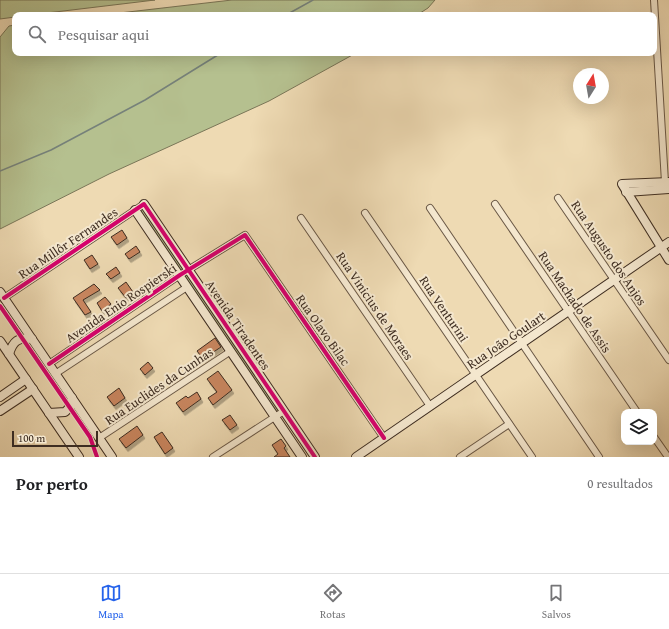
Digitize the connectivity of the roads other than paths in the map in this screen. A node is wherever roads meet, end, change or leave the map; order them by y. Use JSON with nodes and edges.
{"nodes":[{"id":1,"x":654,"y":0,"type":"edge"},
{"id":2,"x":655,"y":12,"type":"edge"},
{"id":3,"x":657,"y":39,"type":"edge"},
{"id":4,"x":668,"y":184,"type":"edge"},
{"id":5,"x":558,"y":198,"type":"dead end"},
{"id":6,"x":144,"y":204,"type":"joint"},
{"id":7,"x":496,"y":204,"type":"dead end"},
{"id":8,"x":430,"y":208,"type":"dead end"},
{"id":9,"x":134,"y":210,"type":"junction"},
{"id":10,"x":365,"y":213,"type":"dead end"},
{"id":11,"x":301,"y":218,"type":"dead end"},
{"id":12,"x":245,"y":235,"type":"joint"},
{"id":13,"x":669,"y":242,"type":"edge"},
{"id":14,"x":661,"y":248,"type":"junction"},
{"id":15,"x":669,"y":260,"type":"edge"},
{"id":16,"x":188,"y":270,"type":"junction"},
{"id":17,"x":180,"y":275,"type":"junction"},
{"id":18,"x":614,"y":280,"type":"junction"},
{"id":19,"x":187,"y":287,"type":"junction"},
{"id":20,"x":2,"y":295,"type":"edge"},
{"id":21,"x":568,"y":312,"type":"junction"},
{"id":22,"x":32,"y":339,"type":"junction"},
{"id":23,"x":0,"y":341,"type":"edge"},
{"id":24,"x":522,"y":343,"type":"junction"},
{"id":25,"x":231,"y":351,"type":"junction"},
{"id":26,"x":9,"y":354,"type":"junction"},
{"id":27,"x":669,"y":360,"type":"edge"},
{"id":28,"x":49,"y":364,"type":"junction"},
{"id":29,"x":56,"y":374,"type":"junction"},
{"id":30,"x":476,"y":375,"type":"junction"},
{"id":31,"x":26,"y":379,"type":"junction"},
{"id":32,"x":33,"y":389,"type":"junction"},
{"id":33,"x":0,"y":397,"type":"edge"},
{"id":34,"x":72,"y":398,"type":"junction"},
{"id":35,"x":430,"y":406,"type":"junction"},
{"id":36,"x":635,"y":409,"type":"edge"},
{"id":37,"x":0,"y":411,"type":"edge"},
{"id":38,"x":284,"y":411,"type":"junction"},
{"id":39,"x":49,"y":414,"type":"junction"},
{"id":40,"x":275,"y":416,"type":"junction"},
{"id":41,"x":509,"y":424,"type":"junction"},
{"id":42,"x":99,"y":438,"type":"junction"},
{"id":43,"x":384,"y":438,"type":"junction"},
{"id":44,"x":657,"y":441,"type":"edge"},
{"id":45,"x":78,"y":457,"type":"edge"},
{"id":46,"x":112,"y":457,"type":"edge"},
{"id":47,"x":213,"y":457,"type":"edge"},
{"id":48,"x":302,"y":457,"type":"edge"},
{"id":49,"x":315,"y":457,"type":"edge"},
{"id":50,"x":356,"y":457,"type":"edge"},
{"id":51,"x":460,"y":457,"type":"edge"},
{"id":52,"x":532,"y":457,"type":"edge"},
{"id":53,"x":599,"y":457,"type":"edge"},
{"id":54,"x":668,"y":457,"type":"edge"}],
"edges":[{"from":1,"to":2,"type":"street"},
{"from":3,"to":4,"type":"street"},
{"from":4,"to":14,"type":"street"},
{"from":5,"to":18,"type":"street","name":"Rua Augusto dos Anjos"},
{"from":6,"to":9,"type":"street","name":"Rua Millôr Fernandes"},
{"from":6,"to":16,"type":"street","name":"Avenida Tiradentes"},
{"from":7,"to":21,"type":"street","name":"Rua Machado de Assis"},
{"from":8,"to":24,"type":"street"},
{"from":9,"to":17,"type":"street","name":"Avenida Tiradentes"},
{"from":9,"to":20,"type":"street","name":"Rua Millôr Fernandes"},
{"from":10,"to":30,"type":"street","name":"Rua Venturini"},
{"from":11,"to":35,"type":"street","name":"Rua Vinicius de Moraes"},
{"from":12,"to":16,"type":"street","name":"Avenida Enio Rospierski"},
{"from":12,"to":43,"type":"street","name":"Rua Olavo Bilac"},
{"from":13,"to":14,"type":"street","name":"Rua João Goulart"},
{"from":14,"to":15,"type":"street"},
{"from":14,"to":18,"type":"street","name":"Rua João Goulart"},
{"from":16,"to":17,"type":"street","name":"Avenida Enio Rospierski"},
{"from":16,"to":38,"type":"street","name":"Avenida Tiradentes"},
{"from":17,"to":19,"type":"street","name":"Avenida Tiradentes"},
{"from":17,"to":28,"type":"street","name":"Avenida Enio Rospierski"},
{"from":18,"to":21,"type":"street","name":"Rua João Goulart"},
{"from":18,"to":27,"type":"street","name":"Rua Augusto dos Anjos"},
{"from":19,"to":25,"type":"street","name":"Avenida Tiradentes"},
{"from":19,"to":29,"type":"street","name":"Avenida Enio Rospierski"},
{"from":20,"to":22,"type":"street"},
{"from":21,"to":24,"type":"street","name":"Rua João Goulart"},
{"from":21,"to":36,"type":"street","name":"Rua Machado de Assis"},
{"from":22,"to":26,"type":"street"},
{"from":22,"to":28,"type":"street"},
{"from":23,"to":26,"type":"street"},
{"from":24,"to":30,"type":"street","name":"Rua João Goulart"},
{"from":24,"to":53,"type":"street"},
{"from":25,"to":40,"type":"street","name":"Avenida Tiradentes"},
{"from":25,"to":42,"type":"street","name":"Rua Euclides da Cunhas"},
{"from":26,"to":31,"type":"street"},
{"from":28,"to":29,"type":"street"},
{"from":29,"to":34,"type":"street"},
{"from":30,"to":35,"type":"street","name":"Rua João Goulart"},
{"from":30,"to":41,"type":"street","name":"Rua Venturini"},
{"from":31,"to":32,"type":"street"},
{"from":31,"to":33,"type":"street"},
{"from":32,"to":37,"type":"street"},
{"from":32,"to":39,"type":"street"},
{"from":34,"to":39,"type":"street"},
{"from":34,"to":42,"type":"street"},
{"from":35,"to":43,"type":"street","name":"Rua João Goulart"},
{"from":38,"to":40,"type":"street"},
{"from":38,"to":49,"type":"street","name":"Avenida Tiradentes"},
{"from":39,"to":45,"type":"street"},
{"from":40,"to":47,"type":"street"},
{"from":40,"to":48,"type":"street","name":"Avenida Tiradentes"},
{"from":41,"to":51,"type":"street"},
{"from":41,"to":52,"type":"street","name":"Rua Venturini"},
{"from":42,"to":46,"type":"street"},
{"from":43,"to":50,"type":"street","name":"Rua João Goulart"},
{"from":44,"to":54,"type":"street"}]}
